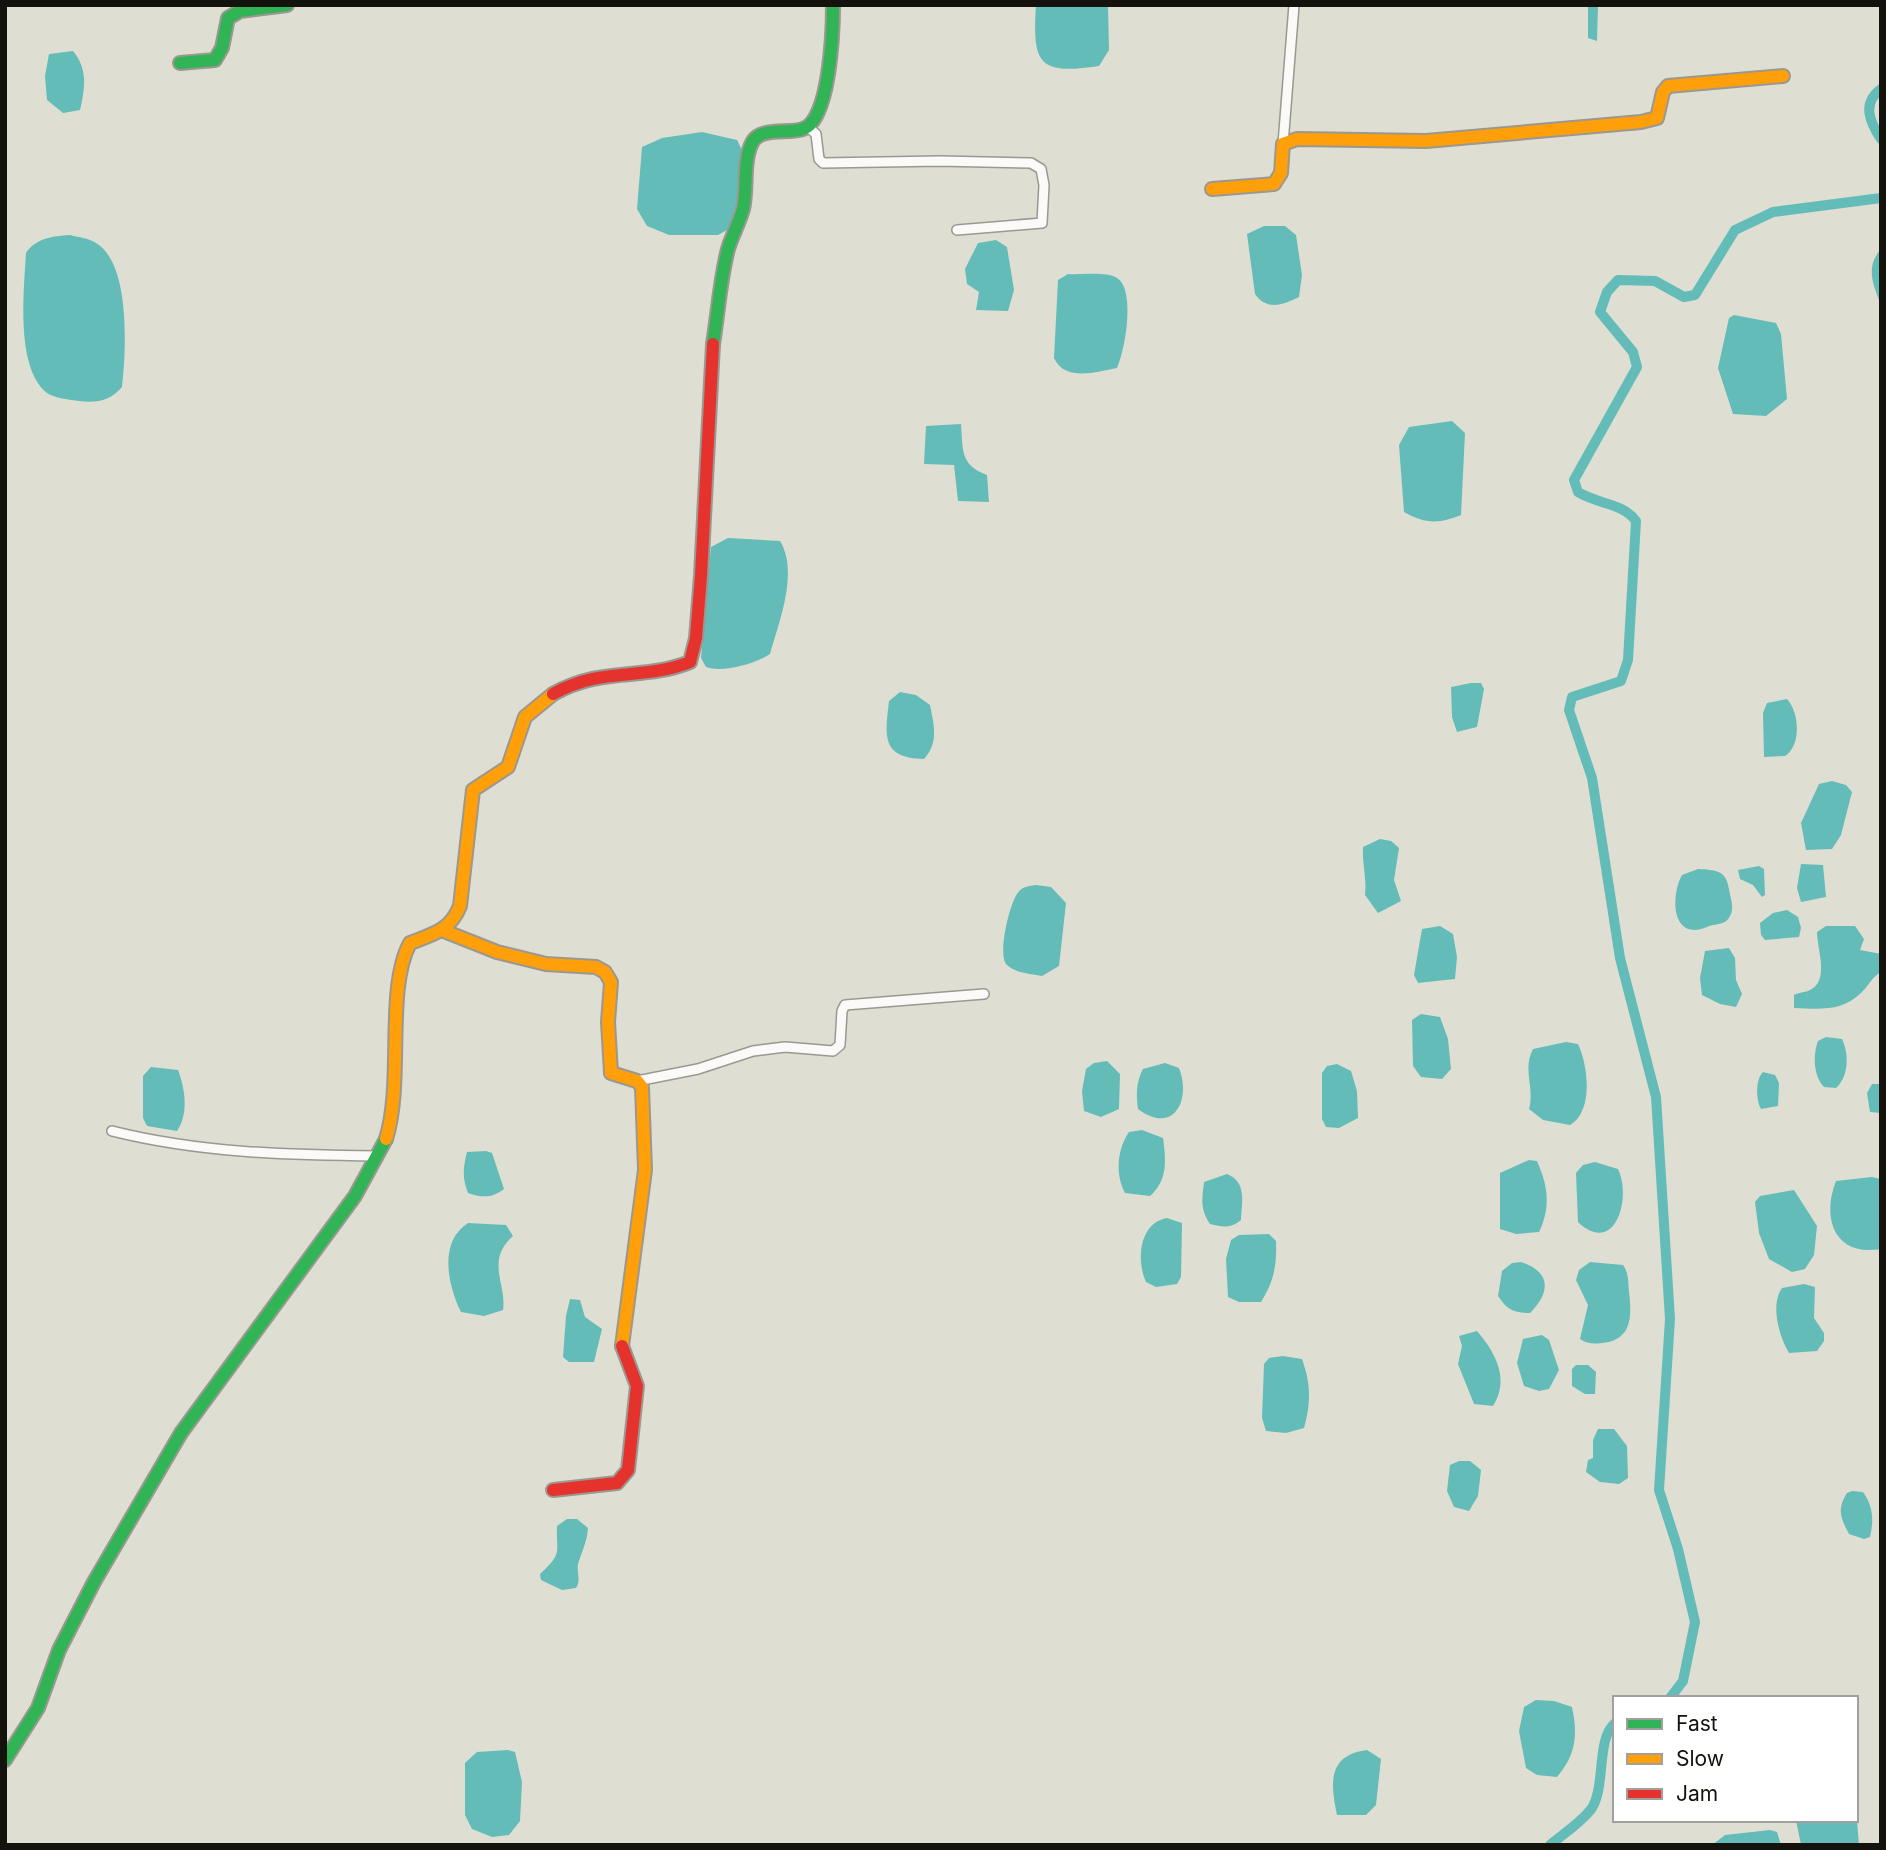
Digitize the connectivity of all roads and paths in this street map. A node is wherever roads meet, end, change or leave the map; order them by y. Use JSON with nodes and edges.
{"nodes":[{"id":1,"x":287,"y":5,"type":"edge"},
{"id":2,"x":833,"y":5,"type":"edge"},
{"id":3,"x":1294,"y":5,"type":"edge"},
{"id":4,"x":180,"y":63,"type":"dead end"},
{"id":5,"x":1783,"y":76,"type":"dead end"},
{"id":6,"x":808,"y":127,"type":"junction"},
{"id":7,"x":1283,"y":144,"type":"junction"},
{"id":8,"x":1212,"y":190,"type":"dead end"},
{"id":9,"x":957,"y":230,"type":"dead end"},
{"id":10,"x":444,"y":931,"type":"junction"},
{"id":11,"x":984,"y":994,"type":"dead end"},
{"id":12,"x":637,"y":1081,"type":"junction"},
{"id":13,"x":112,"y":1131,"type":"dead end"},
{"id":14,"x":378,"y":1156,"type":"junction"},
{"id":15,"x":553,"y":1490,"type":"dead end"},
{"id":16,"x":5,"y":1760,"type":"edge"}],
"edges":[{"from":1,"to":4,"type":"street"},
{"from":2,"to":6,"type":"street"},
{"from":3,"to":7,"type":"street"},
{"from":5,"to":7,"type":"street"},
{"from":6,"to":9,"type":"street"},
{"from":6,"to":10,"type":"street"},
{"from":7,"to":8,"type":"street"},
{"from":10,"to":12,"type":"street"},
{"from":10,"to":14,"type":"street"},
{"from":11,"to":12,"type":"street"},
{"from":12,"to":15,"type":"street"},
{"from":13,"to":14,"type":"street"},
{"from":14,"to":16,"type":"street"}]}
